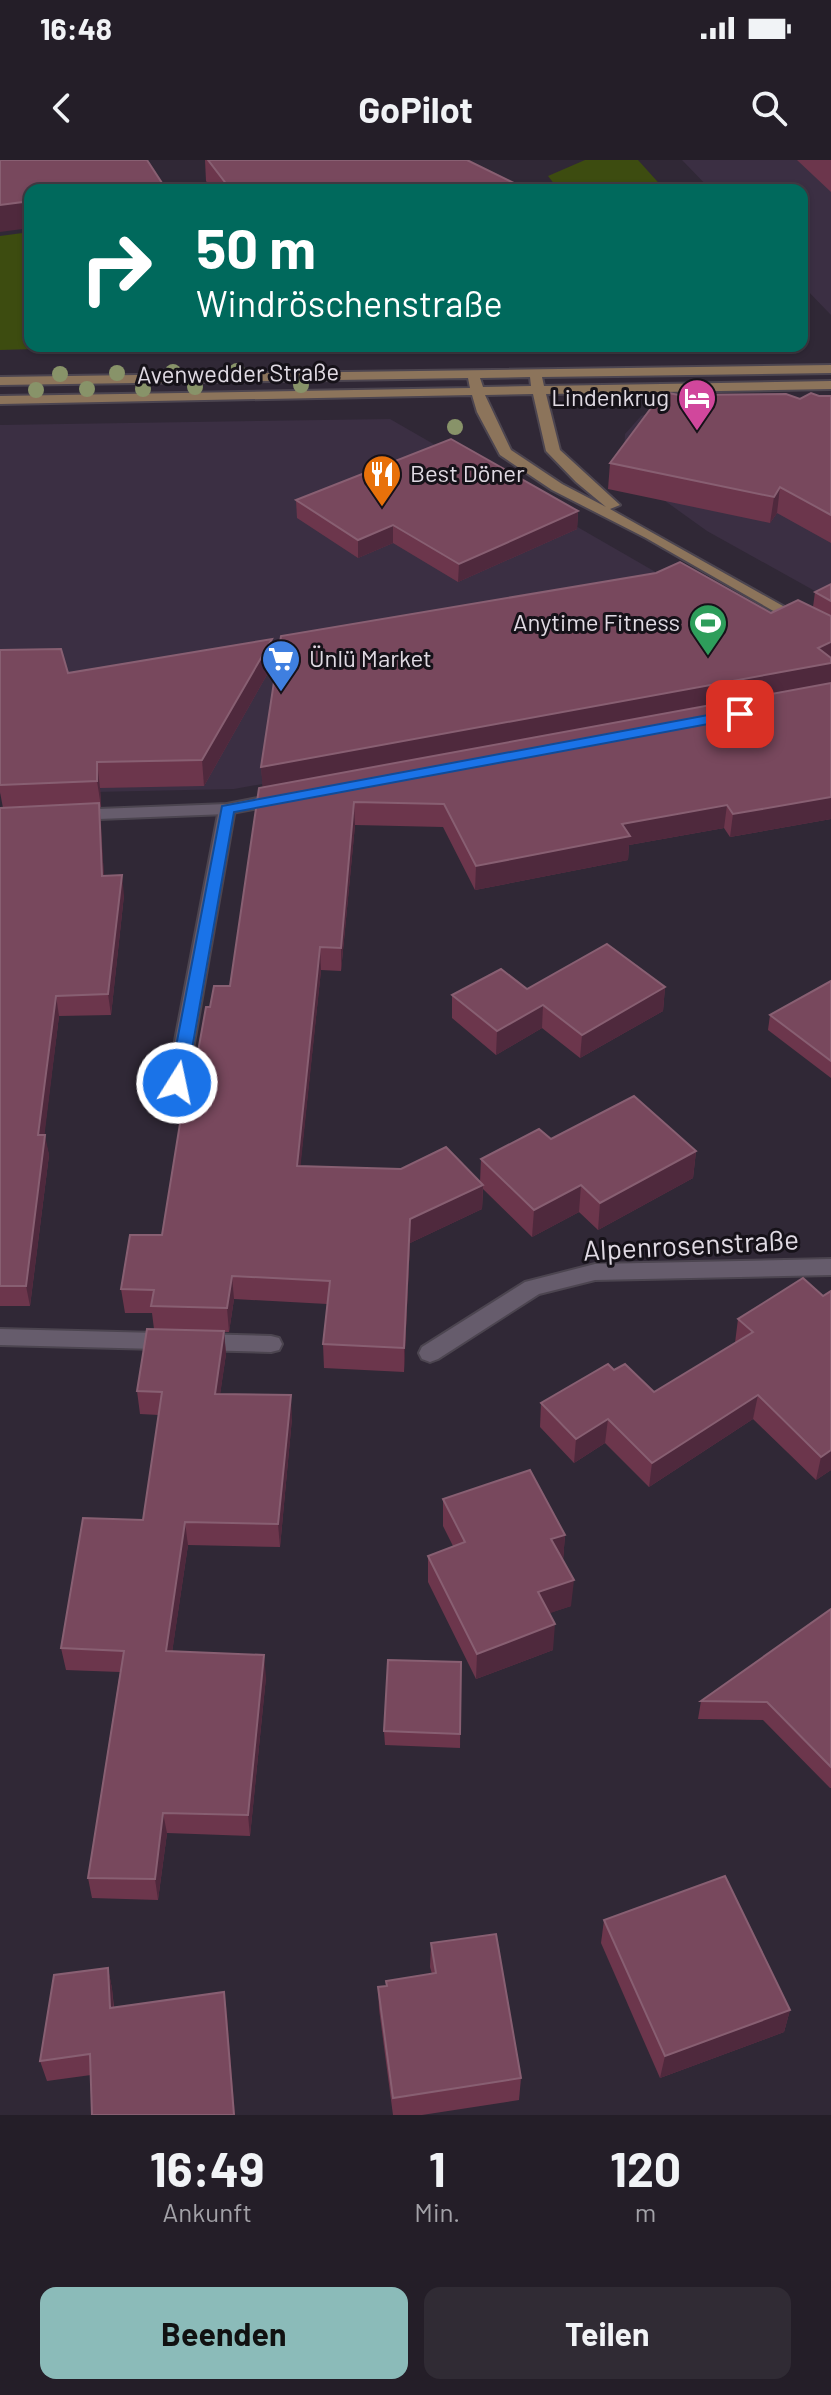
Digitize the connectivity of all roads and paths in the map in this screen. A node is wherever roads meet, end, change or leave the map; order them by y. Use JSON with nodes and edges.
{"nodes":[{"id":1,"x":831,"y":369,"type":"edge"},
{"id":2,"x":473,"y":373,"type":"junction"},
{"id":3,"x":535,"y":373,"type":"junction"},
{"id":4,"x":0,"y":381,"type":"edge"},
{"id":5,"x":831,"y":385,"type":"edge"},
{"id":6,"x":538,"y":390,"type":"junction"},
{"id":7,"x":476,"y":392,"type":"junction"},
{"id":8,"x":0,"y":400,"type":"edge"},
{"id":9,"x":651,"y":535,"type":"junction"},
{"id":10,"x":831,"y":639,"type":"edge"},
{"id":11,"x":305,"y":795,"type":"edge"},
{"id":12,"x":227,"y":809,"type":"junction"},
{"id":13,"x":52,"y":816,"type":"edge"},
{"id":14,"x":177,"y":1083,"type":"dead end"},
{"id":15,"x":831,"y":1267,"type":"edge"},
{"id":16,"x":0,"y":1337,"type":"edge"},
{"id":17,"x":271,"y":1344,"type":"dead end"},
{"id":18,"x":430,"y":1353,"type":"dead end"}],
"edges":[{"from":1,"to":3,"type":"main road","name":"Avenwedder Straße"},
{"from":2,"to":3,"type":"main road","name":"Avenwedder Straße"},
{"from":2,"to":4,"type":"main road","name":"Avenwedder Straße"},
{"from":2,"to":7,"type":"main road"},
{"from":3,"to":6,"type":"main road"},
{"from":5,"to":6,"type":"main road","name":"Avenwedder Straße"},
{"from":6,"to":7,"type":"main road","name":"Avenwedder Straße"},
{"from":6,"to":9,"type":"main road"},
{"from":7,"to":8,"type":"main road","name":"Avenwedder Straße"},
{"from":7,"to":9,"type":"main road"},
{"from":9,"to":10,"type":"main road"},
{"from":11,"to":12,"type":"street"},
{"from":12,"to":13,"type":"street"},
{"from":12,"to":14,"type":"street"},
{"from":15,"to":18,"type":"street","name":"Alpenrosenstraße"},
{"from":16,"to":17,"type":"street"}]}
